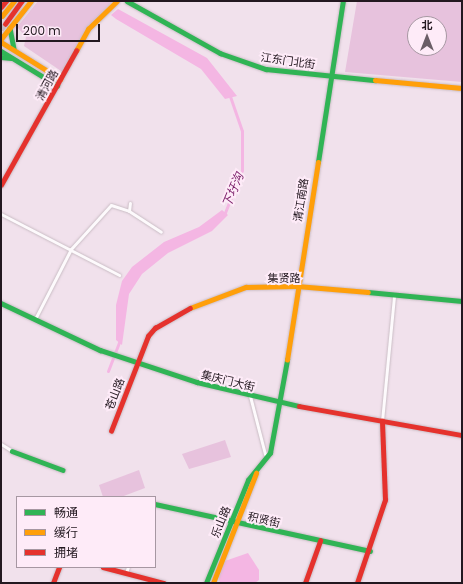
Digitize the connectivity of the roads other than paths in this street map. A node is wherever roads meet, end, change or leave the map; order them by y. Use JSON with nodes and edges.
{"nodes":[{"id":1,"x":6,"y":1,"type":"edge"},
{"id":2,"x":14,"y":1,"type":"edge"},
{"id":3,"x":22,"y":1,"type":"edge"},
{"id":4,"x":31,"y":1,"type":"edge"},
{"id":5,"x":117,"y":1,"type":"edge"},
{"id":6,"x":127,"y":1,"type":"edge"},
{"id":7,"x":343,"y":1,"type":"edge"},
{"id":8,"x":1,"y":7,"type":"edge"},
{"id":9,"x":2,"y":16,"type":"dead end"},
{"id":10,"x":5,"y":24,"type":"dead end"},
{"id":11,"x":10,"y":26,"type":"junction"},
{"id":12,"x":1,"y":39,"type":"edge"},
{"id":13,"x":1,"y":42,"type":"edge"},
{"id":14,"x":1,"y":50,"type":"edge"},
{"id":15,"x":16,"y":52,"type":"junction"},
{"id":16,"x":1,"y":57,"type":"edge"},
{"id":17,"x":12,"y":58,"type":"junction"},
{"id":18,"x":330,"y":76,"type":"junction"},
{"id":19,"x":61,"y":79,"type":"junction"},
{"id":20,"x":57,"y":85,"type":"junction"},
{"id":21,"x":462,"y":88,"type":"edge"},
{"id":22,"x":1,"y":185,"type":"edge"},
{"id":23,"x":130,"y":203,"type":"dead end"},
{"id":24,"x":129,"y":211,"type":"junction"},
{"id":25,"x":1,"y":214,"type":"edge"},
{"id":26,"x":161,"y":232,"type":"dead end"},
{"id":27,"x":71,"y":249,"type":"junction"},
{"id":28,"x":119,"y":275,"type":"dead end"},
{"id":29,"x":297,"y":286,"type":"junction"},
{"id":30,"x":394,"y":296,"type":"junction"},
{"id":31,"x":462,"y":302,"type":"edge"},
{"id":32,"x":1,"y":303,"type":"edge"},
{"id":33,"x":35,"y":319,"type":"junction"},
{"id":34,"x":137,"y":363,"type":"junction"},
{"id":35,"x":250,"y":396,"type":"junction"},
{"id":36,"x":280,"y":402,"type":"junction"},
{"id":37,"x":382,"y":421,"type":"junction"},
{"id":38,"x":111,"y":431,"type":"dead end"},
{"id":39,"x":462,"y":435,"type":"edge"},
{"id":40,"x":1,"y":444,"type":"edge"},
{"id":41,"x":12,"y":451,"type":"joint"},
{"id":42,"x":265,"y":454,"type":"dead end"},
{"id":43,"x":63,"y":470,"type":"dead end"},
{"id":44,"x":257,"y":471,"type":"junction"},
{"id":45,"x":156,"y":504,"type":"edge"},
{"id":46,"x":231,"y":521,"type":"junction"},
{"id":47,"x":237,"y":523,"type":"junction"},
{"id":48,"x":320,"y":541,"type":"junction"},
{"id":49,"x":370,"y":551,"type":"junction"},
{"id":50,"x":59,"y":568,"type":"edge"},
{"id":51,"x":107,"y":568,"type":"edge"},
{"id":52,"x":128,"y":568,"type":"edge"},
{"id":53,"x":126,"y":573,"type":"junction"},
{"id":54,"x":53,"y":583,"type":"edge"},
{"id":55,"x":164,"y":583,"type":"edge"},
{"id":56,"x":206,"y":583,"type":"edge"},
{"id":57,"x":213,"y":583,"type":"edge"},
{"id":58,"x":305,"y":583,"type":"edge"},
{"id":59,"x":357,"y":583,"type":"edge"}],
"edges":[{"from":1,"to":8,"type":"main road"},
{"from":2,"to":9,"type":"main road"},
{"from":3,"to":10,"type":"main road"},
{"from":4,"to":11,"type":"main road"},
{"from":5,"to":19,"type":"main road","name":"清河路"},
{"from":6,"to":18,"type":"main road","name":"江东门北街"},
{"from":7,"to":18,"type":"main road","name":"清江南路"},
{"from":11,"to":12,"type":"main road"},
{"from":11,"to":15,"type":"main road"},
{"from":13,"to":15,"type":"main road"},
{"from":14,"to":17,"type":"main road"},
{"from":15,"to":19,"type":"main road"},
{"from":16,"to":17,"type":"main road"},
{"from":17,"to":20,"type":"main road"},
{"from":18,"to":21,"type":"main road","name":"江东门北街"},
{"from":18,"to":29,"type":"main road","name":"清江南路"},
{"from":19,"to":20,"type":"main road","name":"清河路"},
{"from":20,"to":22,"type":"main road","name":"清河路"},
{"from":23,"to":24,"type":"street"},
{"from":24,"to":26,"type":"street"},
{"from":24,"to":27,"type":"street"},
{"from":25,"to":27,"type":"street"},
{"from":27,"to":28,"type":"street"},
{"from":27,"to":33,"type":"street"},
{"from":29,"to":30,"type":"main road","name":"集贤路"},
{"from":29,"to":34,"type":"main road","name":"集贤路"},
{"from":29,"to":36,"type":"main road","name":"清江南路"},
{"from":30,"to":31,"type":"main road","name":"集贤路"},
{"from":30,"to":37,"type":"street"},
{"from":32,"to":33,"type":"main road","name":"集庆门大街"},
{"from":33,"to":34,"type":"main road","name":"集庆门大街"},
{"from":34,"to":35,"type":"main road","name":"集庆门大街"},
{"from":34,"to":38,"type":"main road","name":"苍山路"},
{"from":35,"to":36,"type":"main road","name":"集庆门大街"},
{"from":35,"to":42,"type":"street"},
{"from":36,"to":37,"type":"main road","name":"集庆门大街"},
{"from":36,"to":44,"type":"main road","name":"乐山路"},
{"from":37,"to":39,"type":"main road","name":"集庆门大街"},
{"from":37,"to":49,"type":"main road"},
{"from":40,"to":41,"type":"street"},
{"from":41,"to":43,"type":"main road"},
{"from":44,"to":46,"type":"main road","name":"乐山路"},
{"from":44,"to":47,"type":"main road","name":"乐山路"},
{"from":45,"to":46,"type":"main road","name":"积贤街"},
{"from":46,"to":47,"type":"main road","name":"积贤街"},
{"from":46,"to":56,"type":"main road","name":"乐山路"},
{"from":47,"to":48,"type":"main road","name":"积贤街"},
{"from":47,"to":57,"type":"main road","name":"乐山路"},
{"from":48,"to":49,"type":"main road","name":"积贤街"},
{"from":48,"to":58,"type":"main road"},
{"from":49,"to":59,"type":"main road"},
{"from":50,"to":54,"type":"main road"},
{"from":51,"to":53,"type":"main road"},
{"from":52,"to":53,"type":"street"},
{"from":53,"to":55,"type":"main road"}]}
